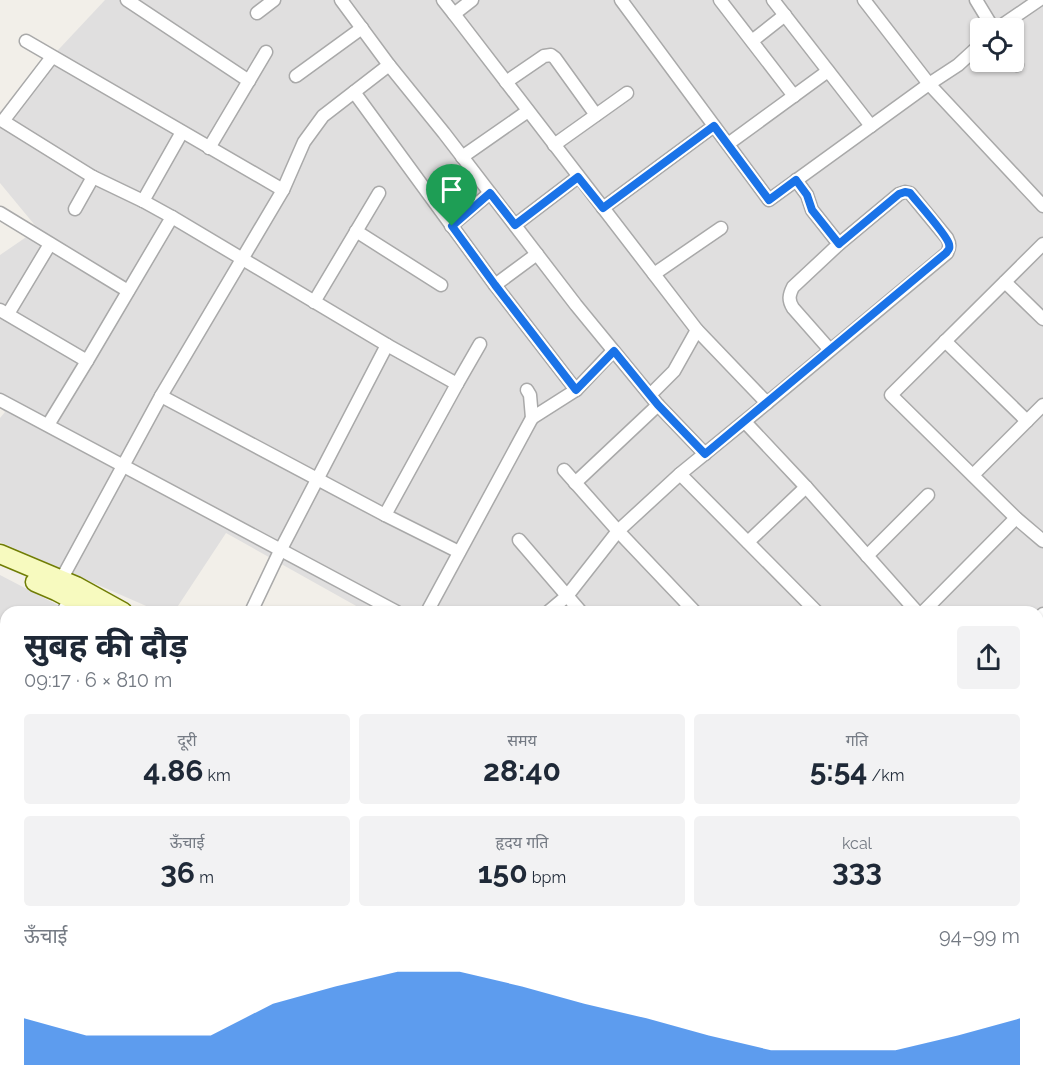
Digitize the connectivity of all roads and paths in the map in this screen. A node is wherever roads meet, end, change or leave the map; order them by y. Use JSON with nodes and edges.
{"nodes":[{"id":1,"x":128,"y":0,"type":"edge"},
{"id":2,"x":274,"y":0,"type":"edge"},
{"id":3,"x":341,"y":0,"type":"edge"},
{"id":4,"x":443,"y":0,"type":"edge"},
{"id":5,"x":472,"y":0,"type":"edge"},
{"id":6,"x":621,"y":0,"type":"edge"},
{"id":7,"x":720,"y":0,"type":"edge"},
{"id":8,"x":773,"y":0,"type":"edge"},
{"id":9,"x":864,"y":0,"type":"edge"},
{"id":10,"x":976,"y":0,"type":"edge"},
{"id":11,"x":1039,"y":0,"type":"edge"},
{"id":12,"x":257,"y":13,"type":"dead end"},
{"id":13,"x":454,"y":14,"type":"junction"},
{"id":14,"x":784,"y":15,"type":"junction"},
{"id":15,"x":989,"y":18,"type":"edge"},
{"id":16,"x":1011,"y":18,"type":"edge"},
{"id":17,"x":362,"y":28,"type":"junction"},
{"id":18,"x":26,"y":41,"type":"dead end"},
{"id":19,"x":752,"y":41,"type":"junction"},
{"id":20,"x":267,"y":52,"type":"dead end"},
{"id":21,"x":970,"y":54,"type":"edge"},
{"id":22,"x":52,"y":57,"type":"junction"},
{"id":23,"x":389,"y":65,"type":"junction"},
{"id":24,"x":828,"y":71,"type":"junction"},
{"id":25,"x":296,"y":76,"type":"dead end"},
{"id":26,"x":249,"y":81,"type":"junction"},
{"id":27,"x":506,"y":82,"type":"junction"},
{"id":28,"x":929,"y":84,"type":"junction"},
{"id":29,"x":354,"y":92,"type":"junction"},
{"id":30,"x":627,"y":93,"type":"dead end"},
{"id":31,"x":794,"y":96,"type":"junction"},
{"id":32,"x":528,"y":111,"type":"junction"},
{"id":33,"x":596,"y":115,"type":"junction"},
{"id":34,"x":1,"y":123,"type":"edge"},
{"id":35,"x":714,"y":126,"type":"junction"},
{"id":36,"x":871,"y":126,"type":"junction"},
{"id":37,"x":182,"y":132,"type":"junction"},
{"id":38,"x":728,"y":144,"type":"junction"},
{"id":39,"x":554,"y":145,"type":"junction"},
{"id":40,"x":209,"y":148,"type":"junction"},
{"id":41,"x":462,"y":157,"type":"junction"},
{"id":42,"x":93,"y":177,"type":"junction"},
{"id":43,"x":578,"y":177,"type":"junction"},
{"id":44,"x":796,"y":180,"type":"junction"},
{"id":45,"x":283,"y":190,"type":"junction"},
{"id":46,"x":380,"y":193,"type":"dead end"},
{"id":47,"x":490,"y":193,"type":"junction"},
{"id":48,"x":143,"y":201,"type":"junction"},
{"id":49,"x":1043,"y":206,"type":"edge"},
{"id":50,"x":603,"y":208,"type":"junction"},
{"id":51,"x":75,"y":209,"type":"dead end"},
{"id":52,"x":0,"y":213,"type":"edge"},
{"id":53,"x":171,"y":217,"type":"junction"},
{"id":54,"x":515,"y":225,"type":"junction"},
{"id":55,"x":452,"y":226,"type":"junction"},
{"id":56,"x":722,"y":228,"type":"dead end"},
{"id":57,"x":356,"y":231,"type":"junction"},
{"id":58,"x":50,"y":244,"type":"junction"},
{"id":59,"x":839,"y":244,"type":"junction"},
{"id":60,"x":1043,"y":244,"type":"edge"},
{"id":61,"x":537,"y":254,"type":"junction"},
{"id":62,"x":243,"y":259,"type":"junction"},
{"id":63,"x":654,"y":274,"type":"junction"},
{"id":64,"x":1005,"y":282,"type":"junction"},
{"id":65,"x":441,"y":285,"type":"dead end"},
{"id":66,"x":495,"y":285,"type":"junction"},
{"id":67,"x":128,"y":291,"type":"junction"},
{"id":68,"x":314,"y":302,"type":"junction"},
{"id":69,"x":4,"y":312,"type":"edge"},
{"id":70,"x":1043,"y":319,"type":"edge"},
{"id":71,"x":697,"y":330,"type":"junction"},
{"id":72,"x":945,"y":341,"type":"junction"},
{"id":73,"x":480,"y":344,"type":"dead end"},
{"id":74,"x":387,"y":345,"type":"junction"},
{"id":75,"x":830,"y":350,"type":"junction"},
{"id":76,"x":614,"y":351,"type":"junction"},
{"id":77,"x":87,"y":361,"type":"junction"},
{"id":78,"x":457,"y":384,"type":"junction"},
{"id":79,"x":527,"y":390,"type":"dead end"},
{"id":80,"x":576,"y":390,"type":"junction"},
{"id":81,"x":161,"y":396,"type":"junction"},
{"id":82,"x":0,"y":400,"type":"edge"},
{"id":83,"x":654,"y":400,"type":"junction"},
{"id":84,"x":767,"y":403,"type":"junction"},
{"id":85,"x":1043,"y":405,"type":"edge"},
{"id":86,"x":532,"y":418,"type":"junction"},
{"id":87,"x":1027,"y":421,"type":"junction"},
{"id":88,"x":745,"y":422,"type":"junction"},
{"id":89,"x":48,"y":425,"type":"junction"},
{"id":90,"x":705,"y":454,"type":"junction"},
{"id":91,"x":123,"y":465,"type":"junction"},
{"id":92,"x":564,"y":470,"type":"dead end"},
{"id":93,"x":680,"y":474,"type":"junction"},
{"id":94,"x":973,"y":475,"type":"junction"},
{"id":95,"x":318,"y":478,"type":"junction"},
{"id":96,"x":575,"y":483,"type":"junction"},
{"id":97,"x":806,"y":487,"type":"junction"},
{"id":98,"x":928,"y":495,"type":"dead end"},
{"id":99,"x":386,"y":515,"type":"junction"},
{"id":100,"x":1016,"y":518,"type":"junction"},
{"id":101,"x":618,"y":531,"type":"junction"},
{"id":102,"x":519,"y":540,"type":"dead end"},
{"id":103,"x":1043,"y":540,"type":"edge"},
{"id":104,"x":748,"y":542,"type":"junction"},
{"id":105,"x":280,"y":551,"type":"junction"},
{"id":106,"x":459,"y":552,"type":"junction"},
{"id":107,"x":0,"y":554,"type":"edge"},
{"id":108,"x":867,"y":556,"type":"junction"},
{"id":109,"x":0,"y":568,"type":"edge"},
{"id":110,"x":68,"y":594,"type":"edge"},
{"id":111,"x":567,"y":596,"type":"junction"},
{"id":112,"x":87,"y":606,"type":"edge"},
{"id":113,"x":105,"y":606,"type":"edge"},
{"id":114,"x":254,"y":606,"type":"edge"},
{"id":115,"x":385,"y":606,"type":"edge"},
{"id":116,"x":430,"y":606,"type":"edge"},
{"id":117,"x":555,"y":606,"type":"edge"},
{"id":118,"x":576,"y":606,"type":"edge"},
{"id":119,"x":689,"y":606,"type":"edge"},
{"id":120,"x":811,"y":606,"type":"edge"},
{"id":121,"x":912,"y":606,"type":"edge"},
{"id":122,"x":929,"y":606,"type":"edge"}],
"edges":[{"from":1,"to":26,"type":"street"},
{"from":2,"to":12,"type":"street"},
{"from":3,"to":17,"type":"street"},
{"from":4,"to":13,"type":"street"},
{"from":5,"to":13,"type":"street"},
{"from":6,"to":35,"type":"street"},
{"from":7,"to":19,"type":"street"},
{"from":8,"to":14,"type":"street"},
{"from":9,"to":28,"type":"street"},
{"from":10,"to":15,"type":"street"},
{"from":11,"to":16,"type":"street"},
{"from":13,"to":27,"type":"street"},
{"from":14,"to":19,"type":"street"},
{"from":14,"to":24,"type":"street"},
{"from":17,"to":23,"type":"street"},
{"from":17,"to":25,"type":"street"},
{"from":18,"to":22,"type":"street"},
{"from":19,"to":31,"type":"street"},
{"from":20,"to":26,"type":"street"},
{"from":21,"to":28,"type":"street"},
{"from":22,"to":34,"type":"street"},
{"from":22,"to":37,"type":"street"},
{"from":23,"to":29,"type":"street"},
{"from":23,"to":41,"type":"street"},
{"from":24,"to":31,"type":"street"},
{"from":24,"to":36,"type":"street"},
{"from":26,"to":40,"type":"street"},
{"from":27,"to":32,"type":"street"},
{"from":27,"to":33,"type":"street"},
{"from":28,"to":36,"type":"street"},
{"from":28,"to":49,"type":"street"},
{"from":29,"to":45,"type":"street"},
{"from":29,"to":55,"type":"street"},
{"from":30,"to":33,"type":"street"},
{"from":31,"to":38,"type":"street"},
{"from":32,"to":39,"type":"street"},
{"from":32,"to":41,"type":"street"},
{"from":33,"to":39,"type":"street"},
{"from":34,"to":42,"type":"street"},
{"from":35,"to":38,"type":"street"},
{"from":35,"to":50,"type":"street"},
{"from":36,"to":44,"type":"street"},
{"from":37,"to":40,"type":"street"},
{"from":37,"to":48,"type":"street"},
{"from":38,"to":44,"type":"street"},
{"from":39,"to":43,"type":"street"},
{"from":40,"to":45,"type":"street"},
{"from":41,"to":47,"type":"street"},
{"from":42,"to":48,"type":"street"},
{"from":42,"to":51,"type":"street"},
{"from":43,"to":50,"type":"street"},
{"from":43,"to":54,"type":"street"},
{"from":44,"to":59,"type":"street"},
{"from":45,"to":62,"type":"street"},
{"from":46,"to":57,"type":"street"},
{"from":47,"to":54,"type":"street"},
{"from":47,"to":55,"type":"street"},
{"from":48,"to":53,"type":"street"},
{"from":50,"to":63,"type":"street"},
{"from":52,"to":58,"type":"street"},
{"from":53,"to":62,"type":"street"},
{"from":53,"to":67,"type":"street"},
{"from":54,"to":61,"type":"street"},
{"from":55,"to":66,"type":"street"},
{"from":56,"to":63,"type":"street"},
{"from":57,"to":65,"type":"street"},
{"from":57,"to":68,"type":"street"},
{"from":58,"to":67,"type":"street"},
{"from":58,"to":69,"type":"street"},
{"from":59,"to":75,"type":"street"},
{"from":59,"to":75,"type":"street"},
{"from":60,"to":64,"type":"street"},
{"from":61,"to":66,"type":"street"},
{"from":61,"to":76,"type":"street"},
{"from":62,"to":68,"type":"street"},
{"from":62,"to":81,"type":"street"},
{"from":63,"to":71,"type":"street"},
{"from":64,"to":70,"type":"street"},
{"from":64,"to":72,"type":"street"},
{"from":66,"to":80,"type":"street"},
{"from":67,"to":77,"type":"street"},
{"from":68,"to":74,"type":"street"},
{"from":69,"to":77,"type":"street"},
{"from":71,"to":83,"type":"street"},
{"from":71,"to":84,"type":"street"},
{"from":72,"to":87,"type":"street"},
{"from":72,"to":94,"type":"street"},
{"from":73,"to":78,"type":"street"},
{"from":74,"to":78,"type":"street"},
{"from":74,"to":95,"type":"street"},
{"from":75,"to":84,"type":"street"},
{"from":76,"to":80,"type":"street"},
{"from":76,"to":83,"type":"street"},
{"from":77,"to":89,"type":"street"},
{"from":78,"to":99,"type":"street"},
{"from":79,"to":86,"type":"street"},
{"from":80,"to":86,"type":"street"},
{"from":81,"to":91,"type":"street"},
{"from":81,"to":95,"type":"street"},
{"from":82,"to":89,"type":"street"},
{"from":83,"to":90,"type":"street"},
{"from":83,"to":96,"type":"street"},
{"from":84,"to":88,"type":"street"},
{"from":85,"to":87,"type":"street"},
{"from":86,"to":106,"type":"street"},
{"from":87,"to":94,"type":"street"},
{"from":88,"to":90,"type":"street"},
{"from":88,"to":97,"type":"street"},
{"from":89,"to":91,"type":"street"},
{"from":90,"to":93,"type":"street"},
{"from":91,"to":105,"type":"street"},
{"from":91,"to":110,"type":"street"},
{"from":92,"to":96,"type":"street"},
{"from":93,"to":101,"type":"street"},
{"from":93,"to":104,"type":"street"},
{"from":94,"to":100,"type":"street"},
{"from":95,"to":99,"type":"street"},
{"from":95,"to":105,"type":"street"},
{"from":96,"to":101,"type":"street"},
{"from":97,"to":104,"type":"street"},
{"from":97,"to":108,"type":"street"},
{"from":98,"to":108,"type":"street"},
{"from":99,"to":106,"type":"street"},
{"from":100,"to":103,"type":"street"},
{"from":100,"to":122,"type":"street"},
{"from":101,"to":111,"type":"street"},
{"from":101,"to":119,"type":"street"},
{"from":102,"to":111,"type":"street"},
{"from":104,"to":120,"type":"street"},
{"from":105,"to":114,"type":"street"},
{"from":105,"to":115,"type":"street"},
{"from":106,"to":116,"type":"street"},
{"from":107,"to":110,"type":"street"},
{"from":108,"to":121,"type":"street"},
{"from":109,"to":110,"type":"street"},
{"from":110,"to":112,"type":"street"},
{"from":110,"to":113,"type":"street"},
{"from":111,"to":117,"type":"street"},
{"from":111,"to":118,"type":"street"}]}
